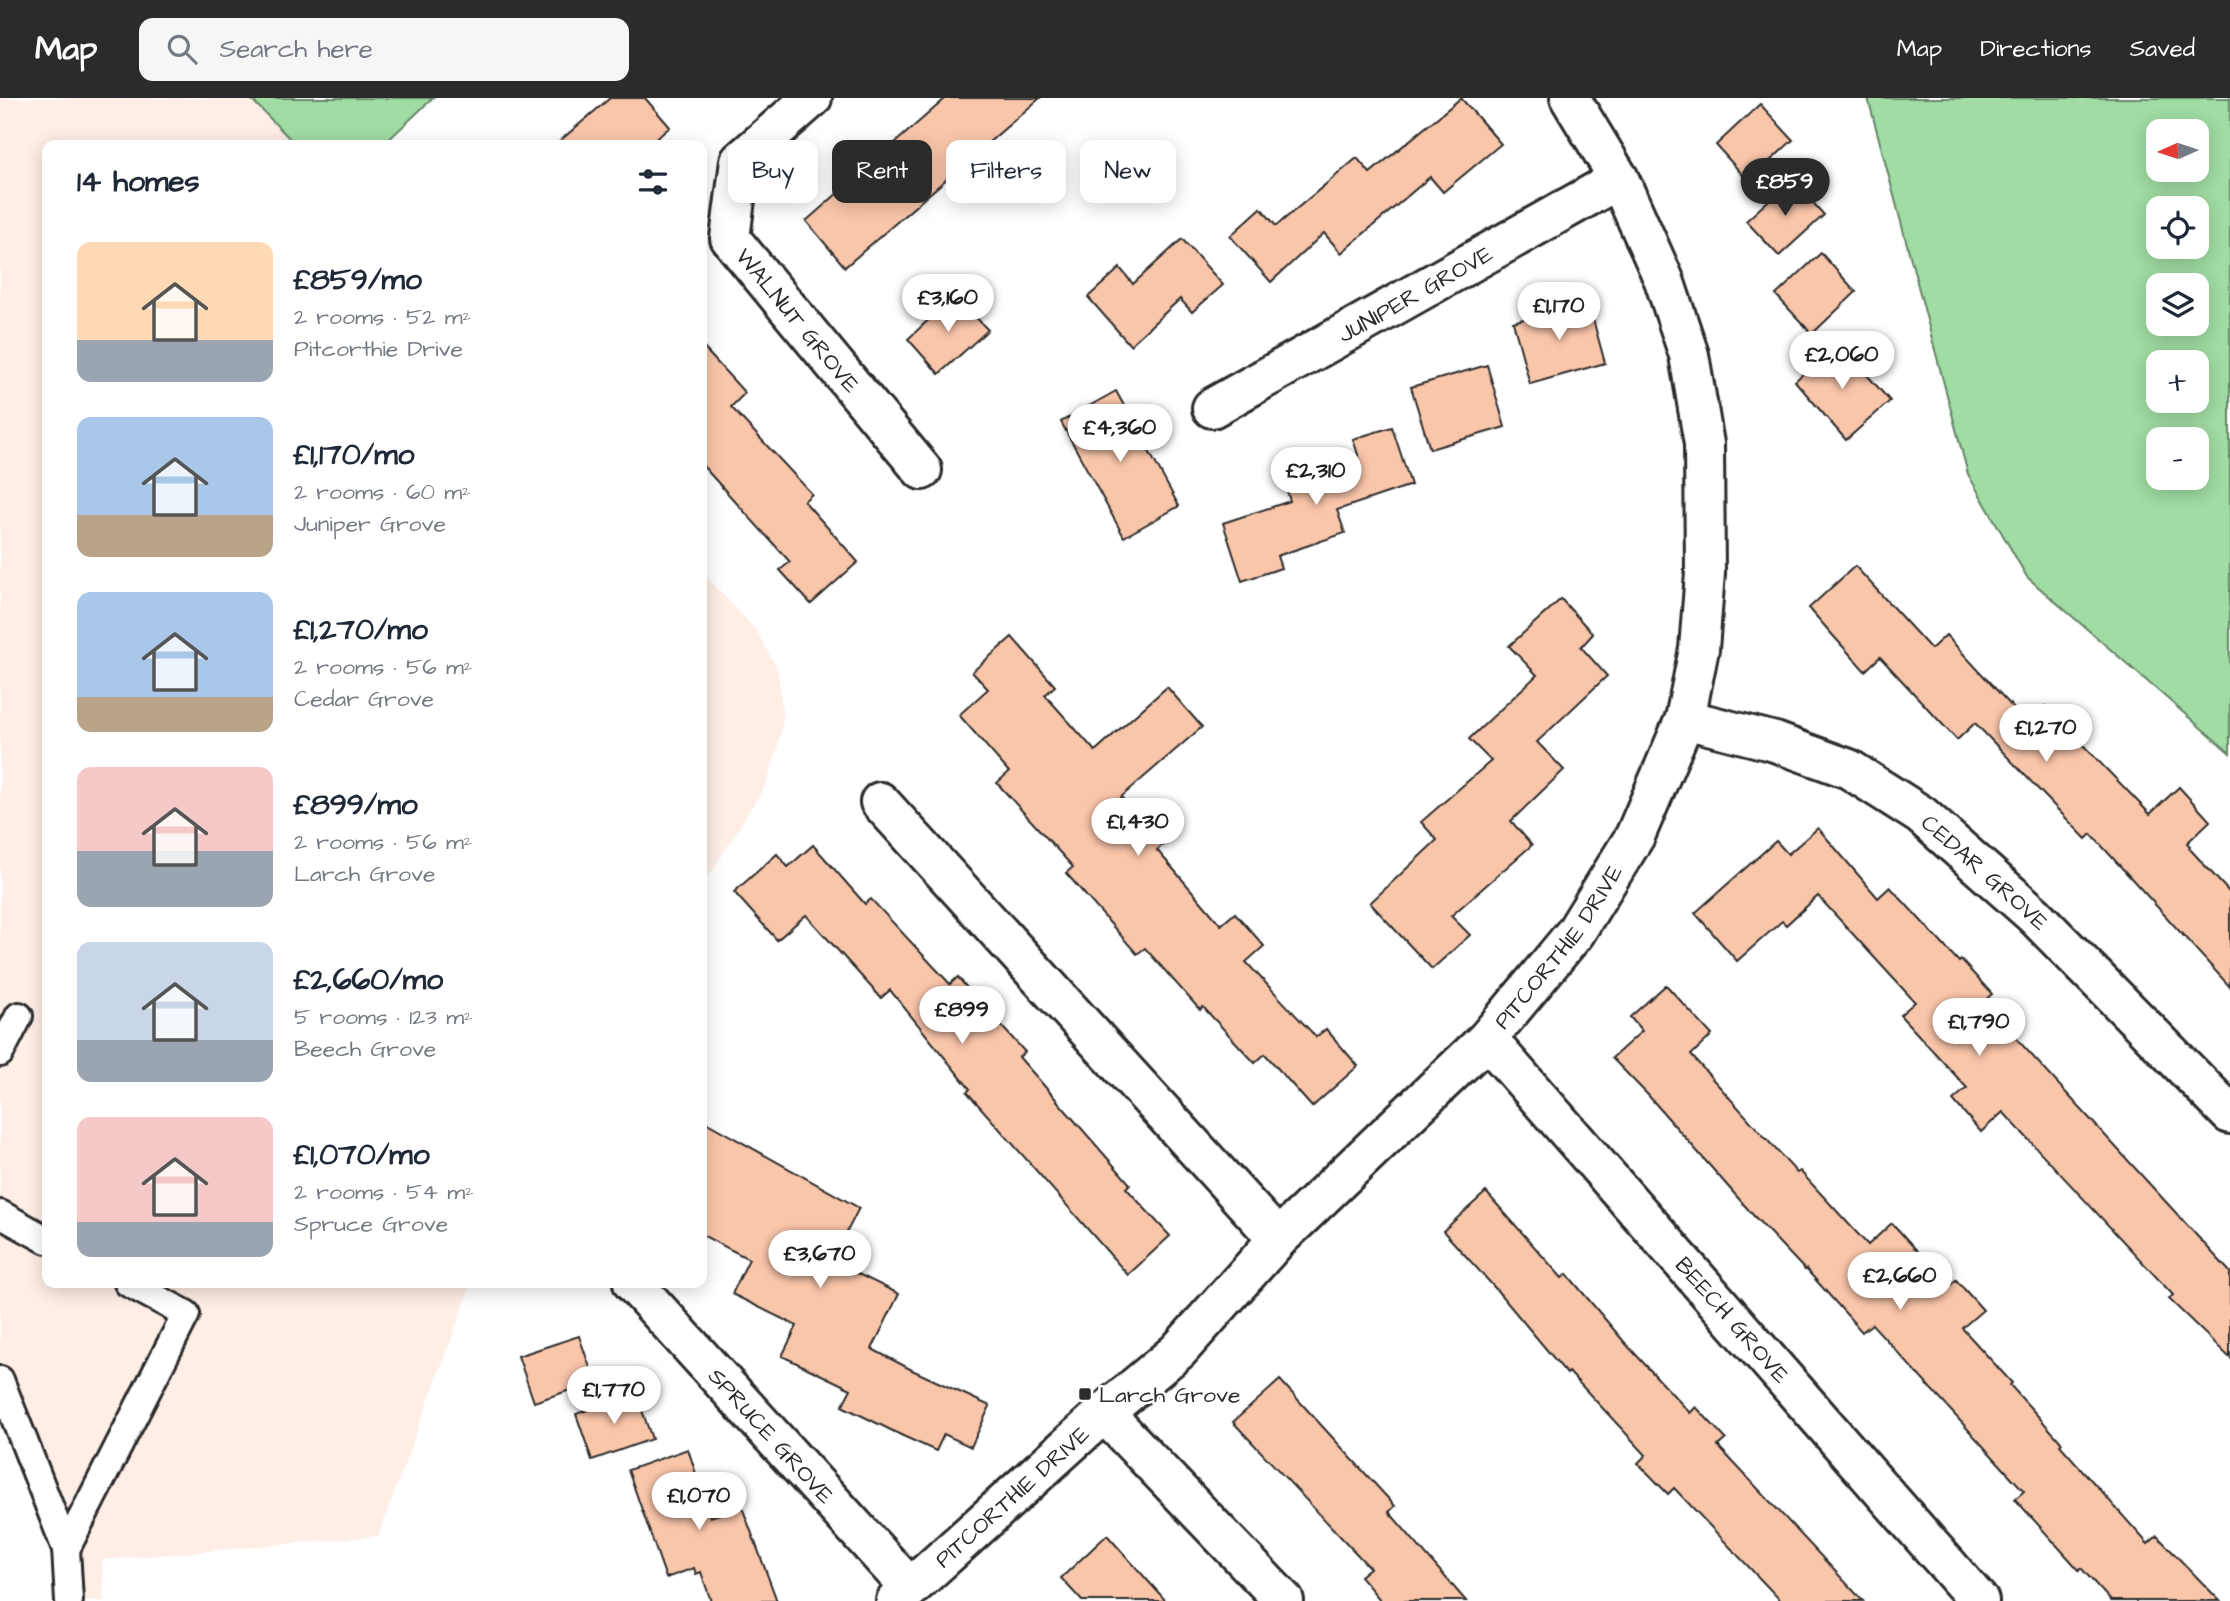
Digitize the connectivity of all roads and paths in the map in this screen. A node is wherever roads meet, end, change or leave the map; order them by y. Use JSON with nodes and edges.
{"nodes":[{"id":1,"x":812,"y":98,"type":"edge"},
{"id":2,"x":1570,"y":98,"type":"edge"},
{"id":3,"x":1619,"y":179,"type":"junction"},
{"id":4,"x":1212,"y":408,"type":"dead end"},
{"id":5,"x":922,"y":470,"type":"dead end"},
{"id":6,"x":1685,"y":719,"type":"junction"},
{"id":7,"x":880,"y":802,"type":"dead end"},
{"id":8,"x":19,"y":1016,"type":"dead end"},
{"id":9,"x":1487,"y":1039,"type":"junction"},
{"id":10,"x":0,"y":1053,"type":"edge"},
{"id":11,"x":2230,"y":1114,"type":"edge"},
{"id":12,"x":0,"y":1214,"type":"edge"},
{"id":13,"x":42,"y":1237,"type":"edge"},
{"id":14,"x":1278,"y":1239,"type":"junction"},
{"id":15,"x":137,"y":1288,"type":"edge"},
{"id":16,"x":637,"y":1288,"type":"edge"},
{"id":17,"x":0,"y":1380,"type":"edge"},
{"id":18,"x":1104,"y":1413,"type":"junction"},
{"id":19,"x":66,"y":1549,"type":"junction"},
{"id":20,"x":903,"y":1595,"type":"edge"},
{"id":21,"x":69,"y":1601,"type":"edge"},
{"id":22,"x":1284,"y":1601,"type":"edge"},
{"id":23,"x":1979,"y":1601,"type":"edge"}],
"edges":[{"from":1,"to":5,"type":"street","name":"WALNUT GROVE"},
{"from":2,"to":3,"type":"street","name":"PITCORTHIE DRIVE"},
{"from":3,"to":4,"type":"street","name":"JUNIPER GROVE"},
{"from":3,"to":6,"type":"street","name":"PITCORTHIE DRIVE"},
{"from":6,"to":9,"type":"street","name":"PITCORTHIE DRIVE"},
{"from":6,"to":11,"type":"street","name":"CEDAR GROVE"},
{"from":7,"to":14,"type":"street"},
{"from":8,"to":10,"type":"lane"},
{"from":9,"to":14,"type":"street","name":"PITCORTHIE DRIVE"},
{"from":9,"to":23,"type":"street","name":"BEECH GROVE"},
{"from":12,"to":13,"type":"lane"},
{"from":14,"to":18,"type":"street","name":"PITCORTHIE DRIVE"},
{"from":15,"to":19,"type":"lane"},
{"from":16,"to":20,"type":"street","name":"SPRUCE GROVE"},
{"from":17,"to":19,"type":"lane"},
{"from":18,"to":20,"type":"street","name":"PITCORTHIE DRIVE"},
{"from":18,"to":22,"type":"street"},
{"from":19,"to":21,"type":"lane"}]}
